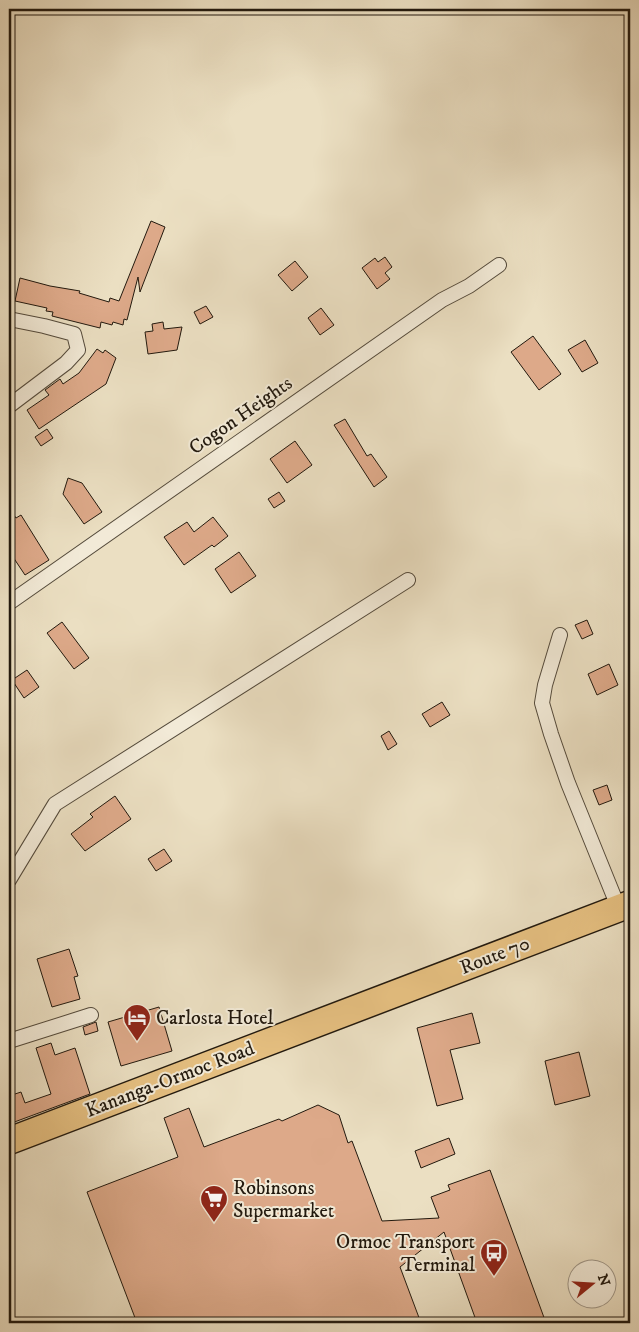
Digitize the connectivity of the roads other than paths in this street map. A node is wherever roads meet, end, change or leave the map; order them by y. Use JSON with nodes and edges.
{"nodes":[{"id":1,"x":499,"y":265,"type":"dead end"},
{"id":2,"x":9,"y":319,"type":"edge"},
{"id":3,"x":9,"y":406,"type":"edge"},
{"id":4,"x":408,"y":580,"type":"dead end"},
{"id":5,"x":9,"y":603,"type":"edge"},
{"id":6,"x":560,"y":635,"type":"dead end"},
{"id":7,"x":9,"y":880,"type":"edge"},
{"id":8,"x":625,"y":907,"type":"edge"},
{"id":9,"x":359,"y":1008,"type":"joint"},
{"id":10,"x":91,"y":1015,"type":"dead end"},
{"id":11,"x":9,"y":1040,"type":"edge"},
{"id":12,"x":9,"y":1141,"type":"edge"}],
"edges":[{"from":1,"to":5,"type":"street","name":"Cogon Heights"},
{"from":2,"to":3,"type":"street"},
{"from":4,"to":7,"type":"street"},
{"from":6,"to":8,"type":"street"},
{"from":8,"to":9,"type":"highway","name":"Route 70"},
{"from":9,"to":12,"type":"highway","name":"Kananga-Ormoc Road"},
{"from":10,"to":11,"type":"street"}]}
